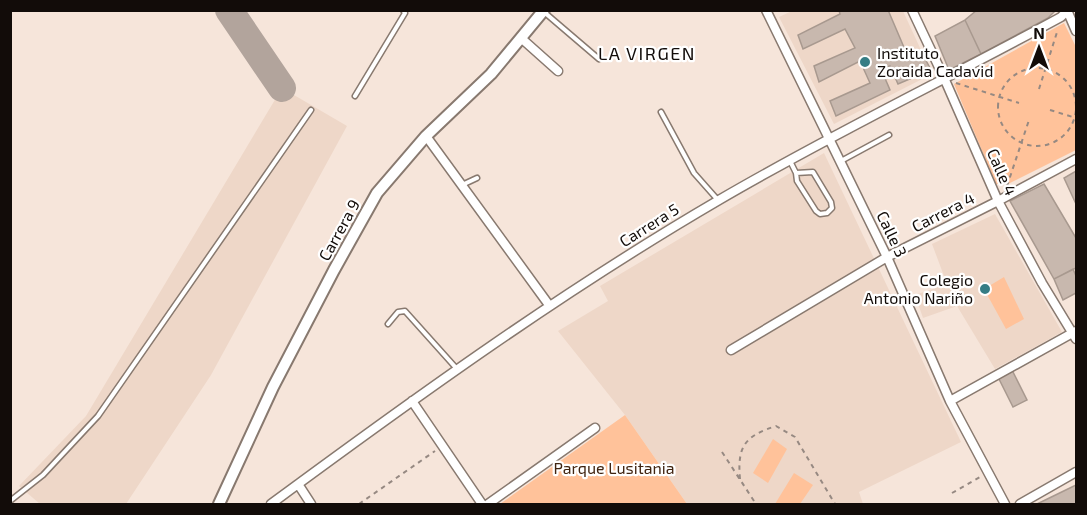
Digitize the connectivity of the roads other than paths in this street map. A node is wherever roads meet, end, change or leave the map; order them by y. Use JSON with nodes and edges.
{"nodes":[{"id":1,"x":403,"y":10,"type":"edge"},
{"id":2,"x":912,"y":10,"type":"edge"},
{"id":3,"x":544,"y":11,"type":"edge"},
{"id":4,"x":1067,"y":11,"type":"edge"},
{"id":5,"x":769,"y":12,"type":"edge"},
{"id":6,"x":1077,"y":32,"type":"edge"},
{"id":7,"x":521,"y":38,"type":"junction"},
{"id":8,"x":599,"y":58,"type":"dead end"},
{"id":9,"x":558,"y":71,"type":"dead end"},
{"id":10,"x":949,"y":81,"type":"junction"},
{"id":11,"x":355,"y":96,"type":"dead end"},
{"id":12,"x":311,"y":110,"type":"dead end"},
{"id":13,"x":661,"y":112,"type":"dead end"},
{"id":14,"x":889,"y":135,"type":"dead end"},
{"id":15,"x":426,"y":136,"type":"junction"},
{"id":16,"x":829,"y":139,"type":"junction"},
{"id":17,"x":1077,"y":159,"type":"edge"},
{"id":18,"x":790,"y":160,"type":"junction"},
{"id":19,"x":840,"y":161,"type":"junction"},
{"id":20,"x":796,"y":173,"type":"junction"},
{"id":21,"x":477,"y":178,"type":"dead end"},
{"id":22,"x":462,"y":186,"type":"junction"},
{"id":23,"x":718,"y":200,"type":"junction"},
{"id":24,"x":1001,"y":200,"type":"junction"},
{"id":25,"x":886,"y":257,"type":"junction"},
{"id":26,"x":549,"y":305,"type":"junction"},
{"id":27,"x":388,"y":324,"type":"dead end"},
{"id":28,"x":1076,"y":334,"type":"edge"},
{"id":29,"x":731,"y":350,"type":"dead end"},
{"id":30,"x":458,"y":370,"type":"junction"},
{"id":31,"x":412,"y":401,"type":"junction"},
{"id":32,"x":950,"y":401,"type":"junction"},
{"id":33,"x":595,"y":428,"type":"dead end"},
{"id":34,"x":1077,"y":472,"type":"edge"},
{"id":35,"x":298,"y":484,"type":"junction"},
{"id":36,"x":10,"y":501,"type":"edge"},
{"id":37,"x":219,"y":504,"type":"edge"},
{"id":38,"x":271,"y":504,"type":"edge"},
{"id":39,"x":311,"y":504,"type":"edge"},
{"id":40,"x":482,"y":504,"type":"edge"},
{"id":41,"x":488,"y":504,"type":"edge"},
{"id":42,"x":1005,"y":504,"type":"edge"},
{"id":43,"x":1020,"y":504,"type":"edge"}],
"edges":[{"from":1,"to":11,"type":"lane"},
{"from":2,"to":10,"type":"street","name":"Calle 4"},
{"from":3,"to":7,"type":"street","name":"Carrera 9"},
{"from":3,"to":8,"type":"lane"},
{"from":4,"to":6,"type":"street"},
{"from":4,"to":10,"type":"street","name":"Carrera 5"},
{"from":5,"to":16,"type":"street","name":"Calle 3"},
{"from":7,"to":9,"type":"street"},
{"from":7,"to":15,"type":"street","name":"Carrera 9"},
{"from":10,"to":16,"type":"street","name":"Carrera 5"},
{"from":10,"to":24,"type":"street","name":"Calle 4"},
{"from":12,"to":36,"type":"lane"},
{"from":13,"to":23,"type":"lane"},
{"from":14,"to":19,"type":"lane"},
{"from":15,"to":22,"type":"street"},
{"from":15,"to":37,"type":"street","name":"Carrera 9"},
{"from":16,"to":18,"type":"street","name":"Carrera 5"},
{"from":16,"to":19,"type":"street","name":"Calle 3"},
{"from":17,"to":24,"type":"street","name":"Carrera 4"},
{"from":18,"to":20,"type":"lane"},
{"from":18,"to":23,"type":"street","name":"Carrera 5"},
{"from":19,"to":25,"type":"street","name":"Calle 3"},
{"from":20,"to":20,"type":"lane"},
{"from":21,"to":22,"type":"lane"},
{"from":22,"to":26,"type":"street"},
{"from":23,"to":26,"type":"street","name":"Carrera 5"},
{"from":24,"to":25,"type":"street","name":"Carrera 4"},
{"from":24,"to":28,"type":"street","name":"Calle 4"},
{"from":25,"to":29,"type":"street","name":"Carrera 4"},
{"from":25,"to":32,"type":"street","name":"Calle 3"},
{"from":26,"to":30,"type":"street","name":"Carrera 5"},
{"from":27,"to":30,"type":"lane"},
{"from":28,"to":32,"type":"street"},
{"from":30,"to":31,"type":"street","name":"Carrera 5"},
{"from":31,"to":35,"type":"street","name":"Carrera 5"},
{"from":31,"to":40,"type":"street"},
{"from":32,"to":42,"type":"street","name":"Calle 3"},
{"from":33,"to":41,"type":"street"},
{"from":34,"to":43,"type":"street"},
{"from":35,"to":38,"type":"street","name":"Carrera 5"},
{"from":35,"to":39,"type":"street"}]}
